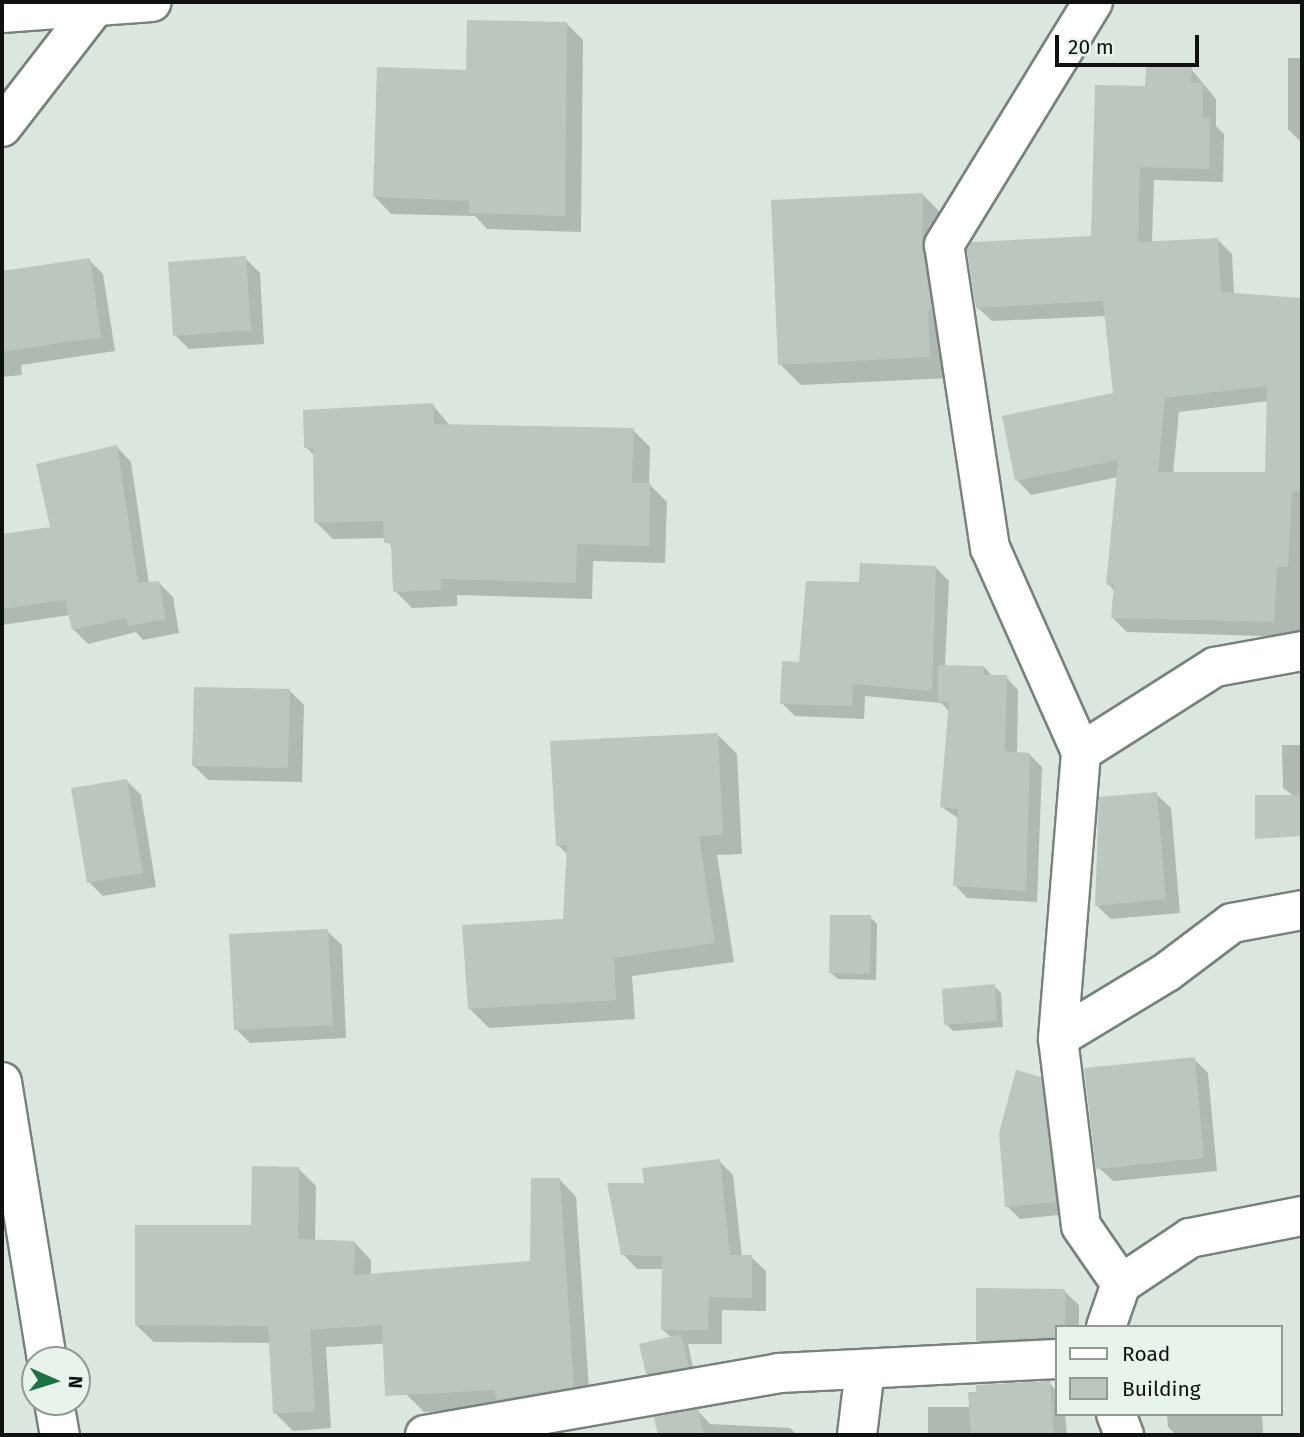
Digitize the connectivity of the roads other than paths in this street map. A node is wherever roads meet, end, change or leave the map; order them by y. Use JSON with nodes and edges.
{"nodes":[{"id":1,"x":152,"y":2,"type":"edge"},
{"id":2,"x":1093,"y":2,"type":"edge"},
{"id":3,"x":94,"y":5,"type":"edge"},
{"id":4,"x":2,"y":13,"type":"edge"},
{"id":5,"x":2,"y":127,"type":"edge"},
{"id":6,"x":1302,"y":651,"type":"edge"},
{"id":7,"x":1081,"y":752,"type":"junction"},
{"id":8,"x":1302,"y":910,"type":"edge"},
{"id":9,"x":1058,"y":1038,"type":"junction"},
{"id":10,"x":2,"y":1082,"type":"edge"},
{"id":11,"x":1302,"y":1216,"type":"edge"},
{"id":12,"x":1121,"y":1284,"type":"junction"},
{"id":13,"x":1107,"y":1325,"type":"edge"},
{"id":14,"x":45,"y":1346,"type":"edge"},
{"id":15,"x":1056,"y":1359,"type":"edge"},
{"id":16,"x":865,"y":1369,"type":"junction"},
{"id":17,"x":57,"y":1416,"type":"edge"},
{"id":18,"x":1117,"y":1416,"type":"edge"},
{"id":19,"x":60,"y":1435,"type":"edge"},
{"id":20,"x":425,"y":1435,"type":"edge"},
{"id":21,"x":858,"y":1435,"type":"edge"},
{"id":22,"x":1124,"y":1435,"type":"edge"}],
"edges":[{"from":1,"to":3,"type":"street"},
{"from":2,"to":7,"type":"street"},
{"from":3,"to":4,"type":"street"},
{"from":3,"to":5,"type":"street"},
{"from":6,"to":7,"type":"street"},
{"from":7,"to":9,"type":"street"},
{"from":8,"to":9,"type":"street"},
{"from":9,"to":12,"type":"street"},
{"from":10,"to":14,"type":"street"},
{"from":11,"to":12,"type":"street"},
{"from":12,"to":13,"type":"street"},
{"from":15,"to":16,"type":"street"},
{"from":16,"to":20,"type":"street"},
{"from":16,"to":21,"type":"street"},
{"from":17,"to":19,"type":"street"},
{"from":18,"to":22,"type":"street"}]}
